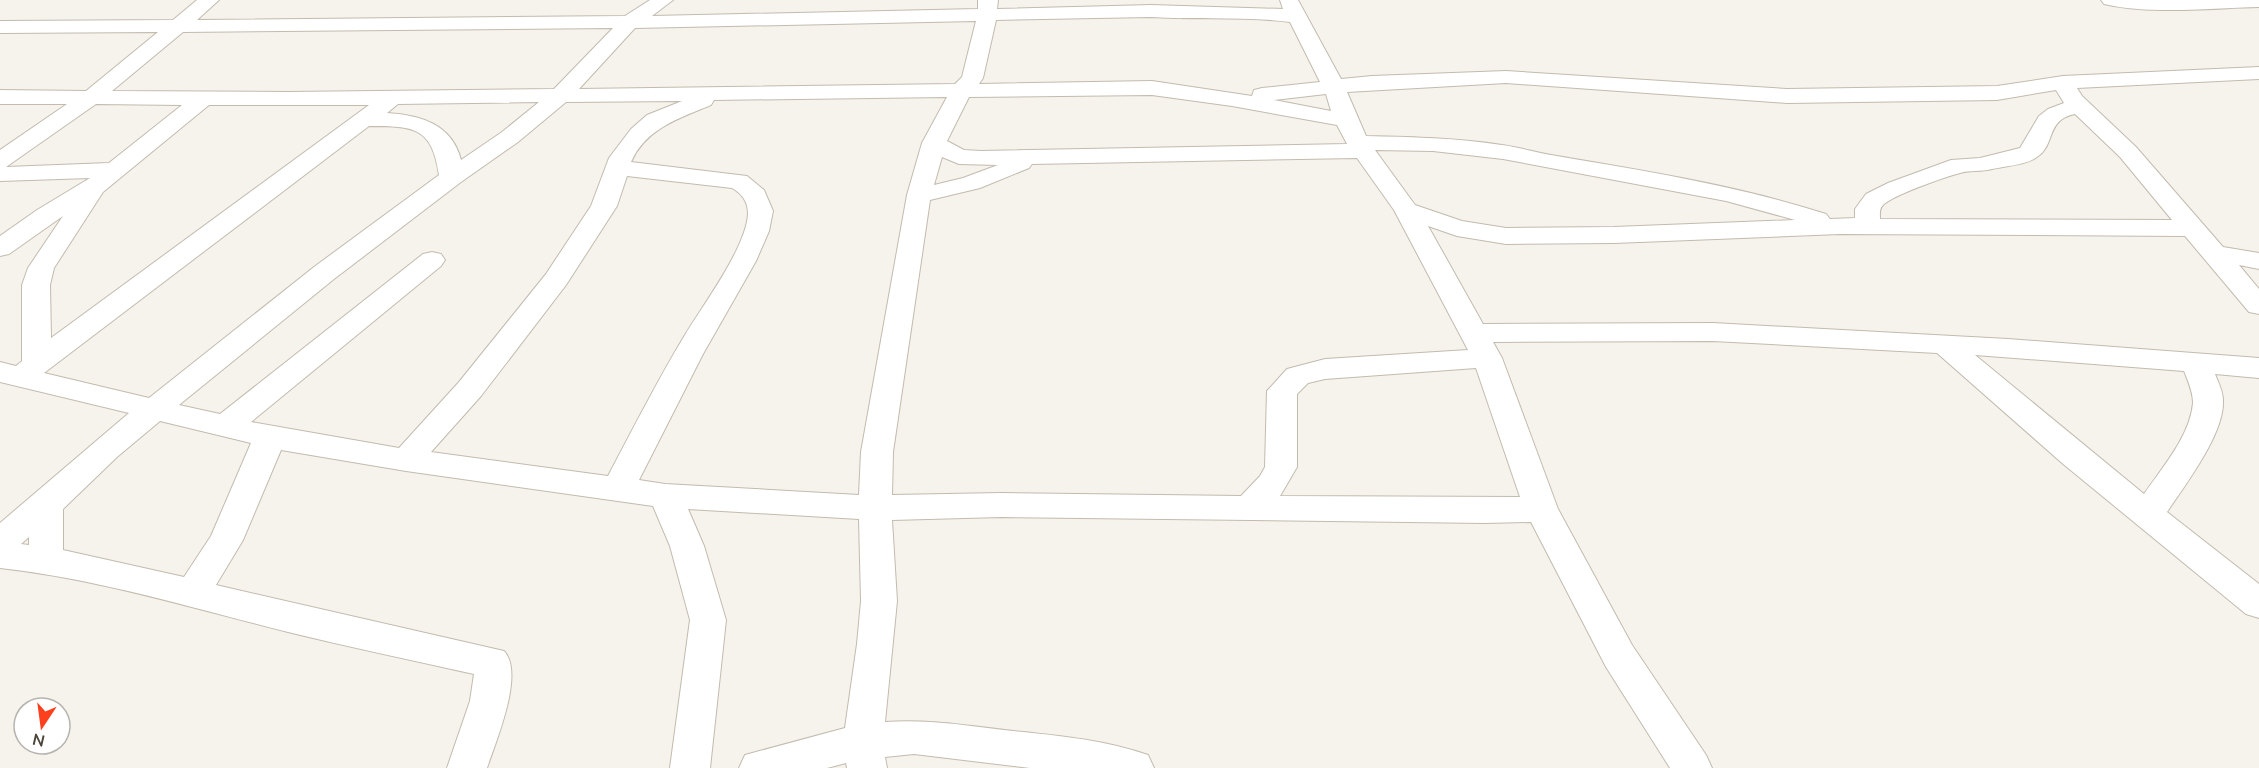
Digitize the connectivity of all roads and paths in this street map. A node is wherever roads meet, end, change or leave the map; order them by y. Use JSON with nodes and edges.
{"nodes":[{"id":1,"x":209,"y":0,"type":"edge"},
{"id":2,"x":663,"y":0,"type":"edge"},
{"id":3,"x":2111,"y":0,"type":"edge"},
{"id":4,"x":2259,"y":1,"type":"edge"},
{"id":5,"x":699,"y":3,"type":"dead end"},
{"id":6,"x":988,"y":8,"type":"edge"},
{"id":7,"x":1294,"y":9,"type":"edge"},
{"id":8,"x":761,"y":19,"type":"junction"},
{"id":9,"x":630,"y":22,"type":"junction"},
{"id":10,"x":666,"y":22,"type":"junction"},
{"id":11,"x":181,"y":25,"type":"junction"},
{"id":12,"x":0,"y":27,"type":"edge"},
{"id":13,"x":2259,"y":73,"type":"edge"},
{"id":14,"x":2063,"y":82,"type":"junction"},
{"id":15,"x":1334,"y":87,"type":"junction"},
{"id":16,"x":962,"y":90,"type":"junction"},
{"id":17,"x":665,"y":95,"type":"junction"},
{"id":18,"x":716,"y":95,"type":"junction"},
{"id":19,"x":93,"y":96,"type":"junction"},
{"id":20,"x":560,"y":96,"type":"junction"},
{"id":21,"x":0,"y":97,"type":"edge"},
{"id":22,"x":392,"y":98,"type":"junction"},
{"id":23,"x":1232,"y":99,"type":"junction"},
{"id":24,"x":202,"y":100,"type":"junction"},
{"id":25,"x":2080,"y":107,"type":"junction"},
{"id":26,"x":364,"y":119,"type":"junction"},
{"id":27,"x":655,"y":120,"type":"junction"},
{"id":28,"x":1355,"y":138,"type":"junction"},
{"id":29,"x":934,"y":143,"type":"junction"},
{"id":30,"x":1029,"y":159,"type":"junction"},
{"id":31,"x":0,"y":161,"type":"edge"},
{"id":32,"x":619,"y":168,"type":"junction"},
{"id":33,"x":116,"y":170,"type":"junction"},
{"id":34,"x":0,"y":174,"type":"edge"},
{"id":35,"x":452,"y":177,"type":"junction"},
{"id":36,"x":93,"y":188,"type":"junction"},
{"id":37,"x":919,"y":195,"type":"junction"},
{"id":38,"x":1406,"y":210,"type":"junction"},
{"id":39,"x":1840,"y":226,"type":"junction"},
{"id":40,"x":1868,"y":226,"type":"junction"},
{"id":41,"x":2191,"y":228,"type":"junction"},
{"id":42,"x":0,"y":248,"type":"edge"},
{"id":43,"x":2213,"y":253,"type":"junction"},
{"id":44,"x":432,"y":260,"type":"dead end"},
{"id":45,"x":2259,"y":261,"type":"edge"},
{"id":46,"x":2259,"y":306,"type":"edge"},
{"id":47,"x":1945,"y":345,"type":"junction"},
{"id":48,"x":1480,"y":346,"type":"junction"},
{"id":49,"x":2195,"y":363,"type":"junction"},
{"id":50,"x":2259,"y":368,"type":"edge"},
{"id":51,"x":20,"y":371,"type":"edge"},
{"id":52,"x":153,"y":409,"type":"junction"},
{"id":53,"x":224,"y":427,"type":"junction"},
{"id":54,"x":270,"y":437,"type":"junction"},
{"id":55,"x":406,"y":460,"type":"junction"},
{"id":56,"x":618,"y":489,"type":"junction"},
{"id":57,"x":665,"y":496,"type":"junction"},
{"id":58,"x":46,"y":505,"type":"junction"},
{"id":59,"x":875,"y":508,"type":"junction"},
{"id":60,"x":1248,"y":509,"type":"junction"},
{"id":61,"x":1541,"y":509,"type":"junction"},
{"id":62,"x":2147,"y":516,"type":"junction"},
{"id":63,"x":0,"y":542,"type":"edge"},
{"id":64,"x":0,"y":555,"type":"edge"},
{"id":65,"x":46,"y":560,"type":"junction"},
{"id":66,"x":192,"y":594,"type":"junction"},
{"id":67,"x":2259,"y":604,"type":"edge"},
{"id":68,"x":865,"y":754,"type":"edge"},
{"id":69,"x":467,"y":768,"type":"edge"},
{"id":70,"x":690,"y":768,"type":"edge"},
{"id":71,"x":759,"y":768,"type":"edge"},
{"id":72,"x":1134,"y":768,"type":"edge"},
{"id":73,"x":1692,"y":768,"type":"edge"}],
"edges":[{"from":1,"to":11,"type":"street"},
{"from":2,"to":9,"type":"street"},
{"from":2,"to":10,"type":"street"},
{"from":3,"to":4,"type":"street"},
{"from":5,"to":8,"type":"street"},
{"from":6,"to":7,"type":"street"},
{"from":6,"to":8,"type":"street"},
{"from":6,"to":16,"type":"street"},
{"from":7,"to":15,"type":"street"},
{"from":8,"to":10,"type":"street"},
{"from":9,"to":10,"type":"street"},
{"from":9,"to":11,"type":"street"},
{"from":9,"to":20,"type":"street"},
{"from":11,"to":12,"type":"street"},
{"from":11,"to":19,"type":"street"},
{"from":13,"to":14,"type":"street"},
{"from":14,"to":15,"type":"street"},
{"from":14,"to":25,"type":"street"},
{"from":15,"to":23,"type":"street"},
{"from":15,"to":28,"type":"street"},
{"from":16,"to":18,"type":"street"},
{"from":16,"to":23,"type":"street"},
{"from":16,"to":29,"type":"street"},
{"from":17,"to":18,"type":"street"},
{"from":17,"to":20,"type":"street"},
{"from":17,"to":27,"type":"street"},
{"from":18,"to":27,"type":"street"},
{"from":19,"to":21,"type":"street"},
{"from":19,"to":24,"type":"street"},
{"from":19,"to":31,"type":"street"},
{"from":20,"to":22,"type":"street"},
{"from":20,"to":35,"type":"street"},
{"from":22,"to":24,"type":"street"},
{"from":22,"to":26,"type":"street"},
{"from":23,"to":28,"type":"street"},
{"from":24,"to":33,"type":"street"},
{"from":25,"to":40,"type":"street"},
{"from":25,"to":41,"type":"street"},
{"from":26,"to":35,"type":"street"},
{"from":26,"to":51,"type":"street"},
{"from":27,"to":32,"type":"street"},
{"from":28,"to":30,"type":"street"},
{"from":28,"to":38,"type":"street"},
{"from":28,"to":39,"type":"street"},
{"from":29,"to":30,"type":"street"},
{"from":29,"to":37,"type":"street"},
{"from":30,"to":37,"type":"street"},
{"from":32,"to":55,"type":"street"},
{"from":32,"to":56,"type":"street"},
{"from":33,"to":34,"type":"street"},
{"from":33,"to":36,"type":"street"},
{"from":35,"to":52,"type":"street"},
{"from":36,"to":42,"type":"street"},
{"from":36,"to":51,"type":"street"},
{"from":37,"to":59,"type":"street"},
{"from":38,"to":39,"type":"street"},
{"from":38,"to":48,"type":"street"},
{"from":39,"to":40,"type":"street"},
{"from":40,"to":41,"type":"street"},
{"from":41,"to":43,"type":"street"},
{"from":43,"to":45,"type":"street"},
{"from":43,"to":46,"type":"street"},
{"from":44,"to":53,"type":"street"},
{"from":47,"to":48,"type":"street"},
{"from":47,"to":49,"type":"street"},
{"from":47,"to":62,"type":"street"},
{"from":48,"to":60,"type":"street"},
{"from":48,"to":61,"type":"street"},
{"from":49,"to":50,"type":"street"},
{"from":49,"to":62,"type":"street"},
{"from":51,"to":52,"type":"street"},
{"from":52,"to":53,"type":"street"},
{"from":52,"to":58,"type":"street"},
{"from":53,"to":54,"type":"street"},
{"from":54,"to":55,"type":"street"},
{"from":54,"to":66,"type":"street"},
{"from":55,"to":56,"type":"street"},
{"from":56,"to":57,"type":"street"},
{"from":57,"to":59,"type":"street"},
{"from":57,"to":70,"type":"street"},
{"from":58,"to":63,"type":"street"},
{"from":58,"to":65,"type":"street"},
{"from":59,"to":60,"type":"street"},
{"from":59,"to":68,"type":"street"},
{"from":60,"to":61,"type":"street"},
{"from":61,"to":73,"type":"street"},
{"from":62,"to":67,"type":"street"},
{"from":64,"to":65,"type":"street"},
{"from":65,"to":66,"type":"street"},
{"from":66,"to":69,"type":"street"},
{"from":68,"to":71,"type":"street"},
{"from":68,"to":72,"type":"street"}]}
